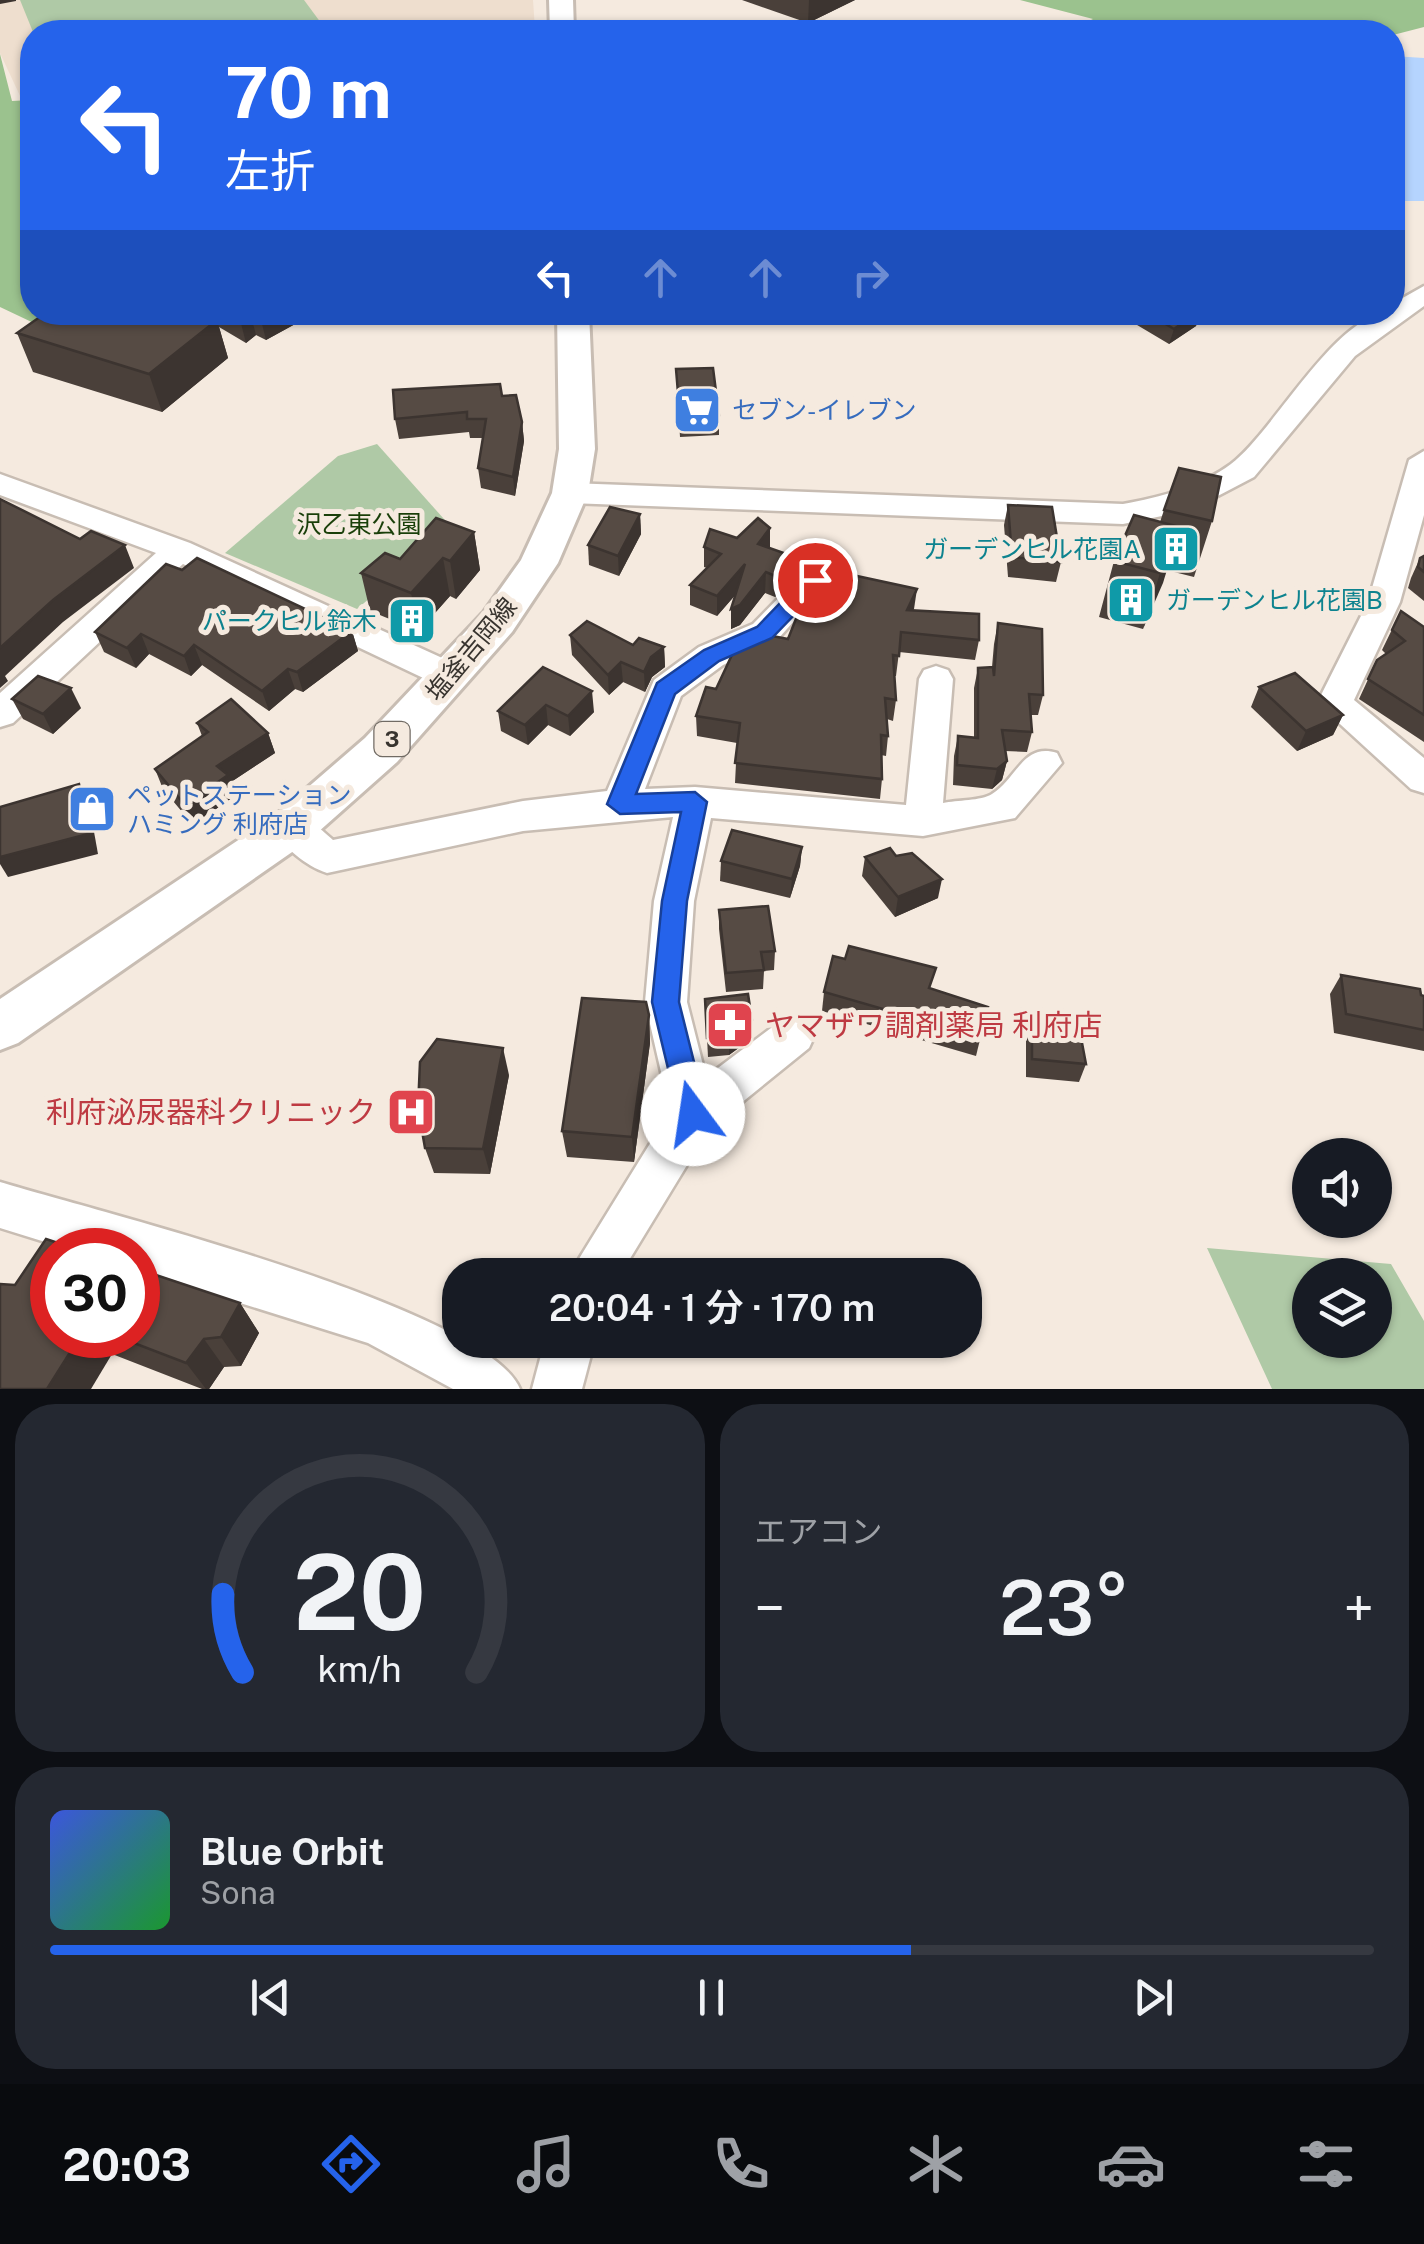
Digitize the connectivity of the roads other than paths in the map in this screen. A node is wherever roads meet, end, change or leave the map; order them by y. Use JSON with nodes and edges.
{"nodes":[{"id":1,"x":573,"y":325,"type":"edge"},
{"id":2,"x":1380,"y":325,"type":"edge"},
{"id":3,"x":1420,"y":480,"type":"edge"},
{"id":4,"x":0,"y":484,"type":"edge"},
{"id":5,"x":570,"y":493,"type":"junction"},
{"id":6,"x":179,"y":550,"type":"junction"},
{"id":7,"x":815,"y":580,"type":"edge"},
{"id":8,"x":1384,"y":602,"type":"junction"},
{"id":9,"x":1411,"y":624,"type":"edge"},
{"id":10,"x":450,"y":676,"type":"junction"},
{"id":11,"x":936,"y":679,"type":"dead end"},
{"id":12,"x":13,"y":684,"type":"edge"},
{"id":13,"x":0,"y":714,"type":"edge"},
{"id":14,"x":1044,"y":763,"type":"dead end"},
{"id":15,"x":1424,"y":779,"type":"edge"},
{"id":16,"x":695,"y":802,"type":"junction"},
{"id":17,"x":620,"y":804,"type":"junction"},
{"id":18,"x":923,"y":821,"type":"junction"},
{"id":19,"x":292,"y":828,"type":"junction"},
{"id":20,"x":0,"y":1027,"type":"edge"},
{"id":21,"x":794,"y":1035,"type":"dead end"},
{"id":22,"x":693,"y":1114,"type":"junction"},
{"id":23,"x":0,"y":1205,"type":"edge"},
{"id":24,"x":604,"y":1258,"type":"edge"},
{"id":25,"x":565,"y":1358,"type":"edge"},
{"id":26,"x":496,"y":1389,"type":"edge"},
{"id":27,"x":557,"y":1389,"type":"edge"}],
"edges":[{"from":1,"to":5,"type":"main road","name":"塩釜吉岡線","number":"3"},
{"from":2,"to":5,"type":"street"},
{"from":3,"to":8,"type":"street"},
{"from":4,"to":6,"type":"street"},
{"from":5,"to":10,"type":"main road","name":"塩釜吉岡線","number":"3"},
{"from":6,"to":10,"type":"street"},
{"from":6,"to":12,"type":"street"},
{"from":7,"to":17,"type":"street"},
{"from":8,"to":9,"type":"street"},
{"from":8,"to":15,"type":"street"},
{"from":10,"to":19,"type":"main road","name":"塩釜吉岡線","number":"3"},
{"from":11,"to":18,"type":"street"},
{"from":12,"to":13,"type":"street"},
{"from":14,"to":18,"type":"street"},
{"from":16,"to":17,"type":"street"},
{"from":16,"to":18,"type":"street"},
{"from":16,"to":22,"type":"street"},
{"from":17,"to":19,"type":"street"},
{"from":19,"to":20,"type":"main road","name":"塩釜吉岡線","number":"3"},
{"from":21,"to":22,"type":"street"},
{"from":22,"to":24,"type":"street"},
{"from":23,"to":26,"type":"street"},
{"from":25,"to":27,"type":"street"}]}
